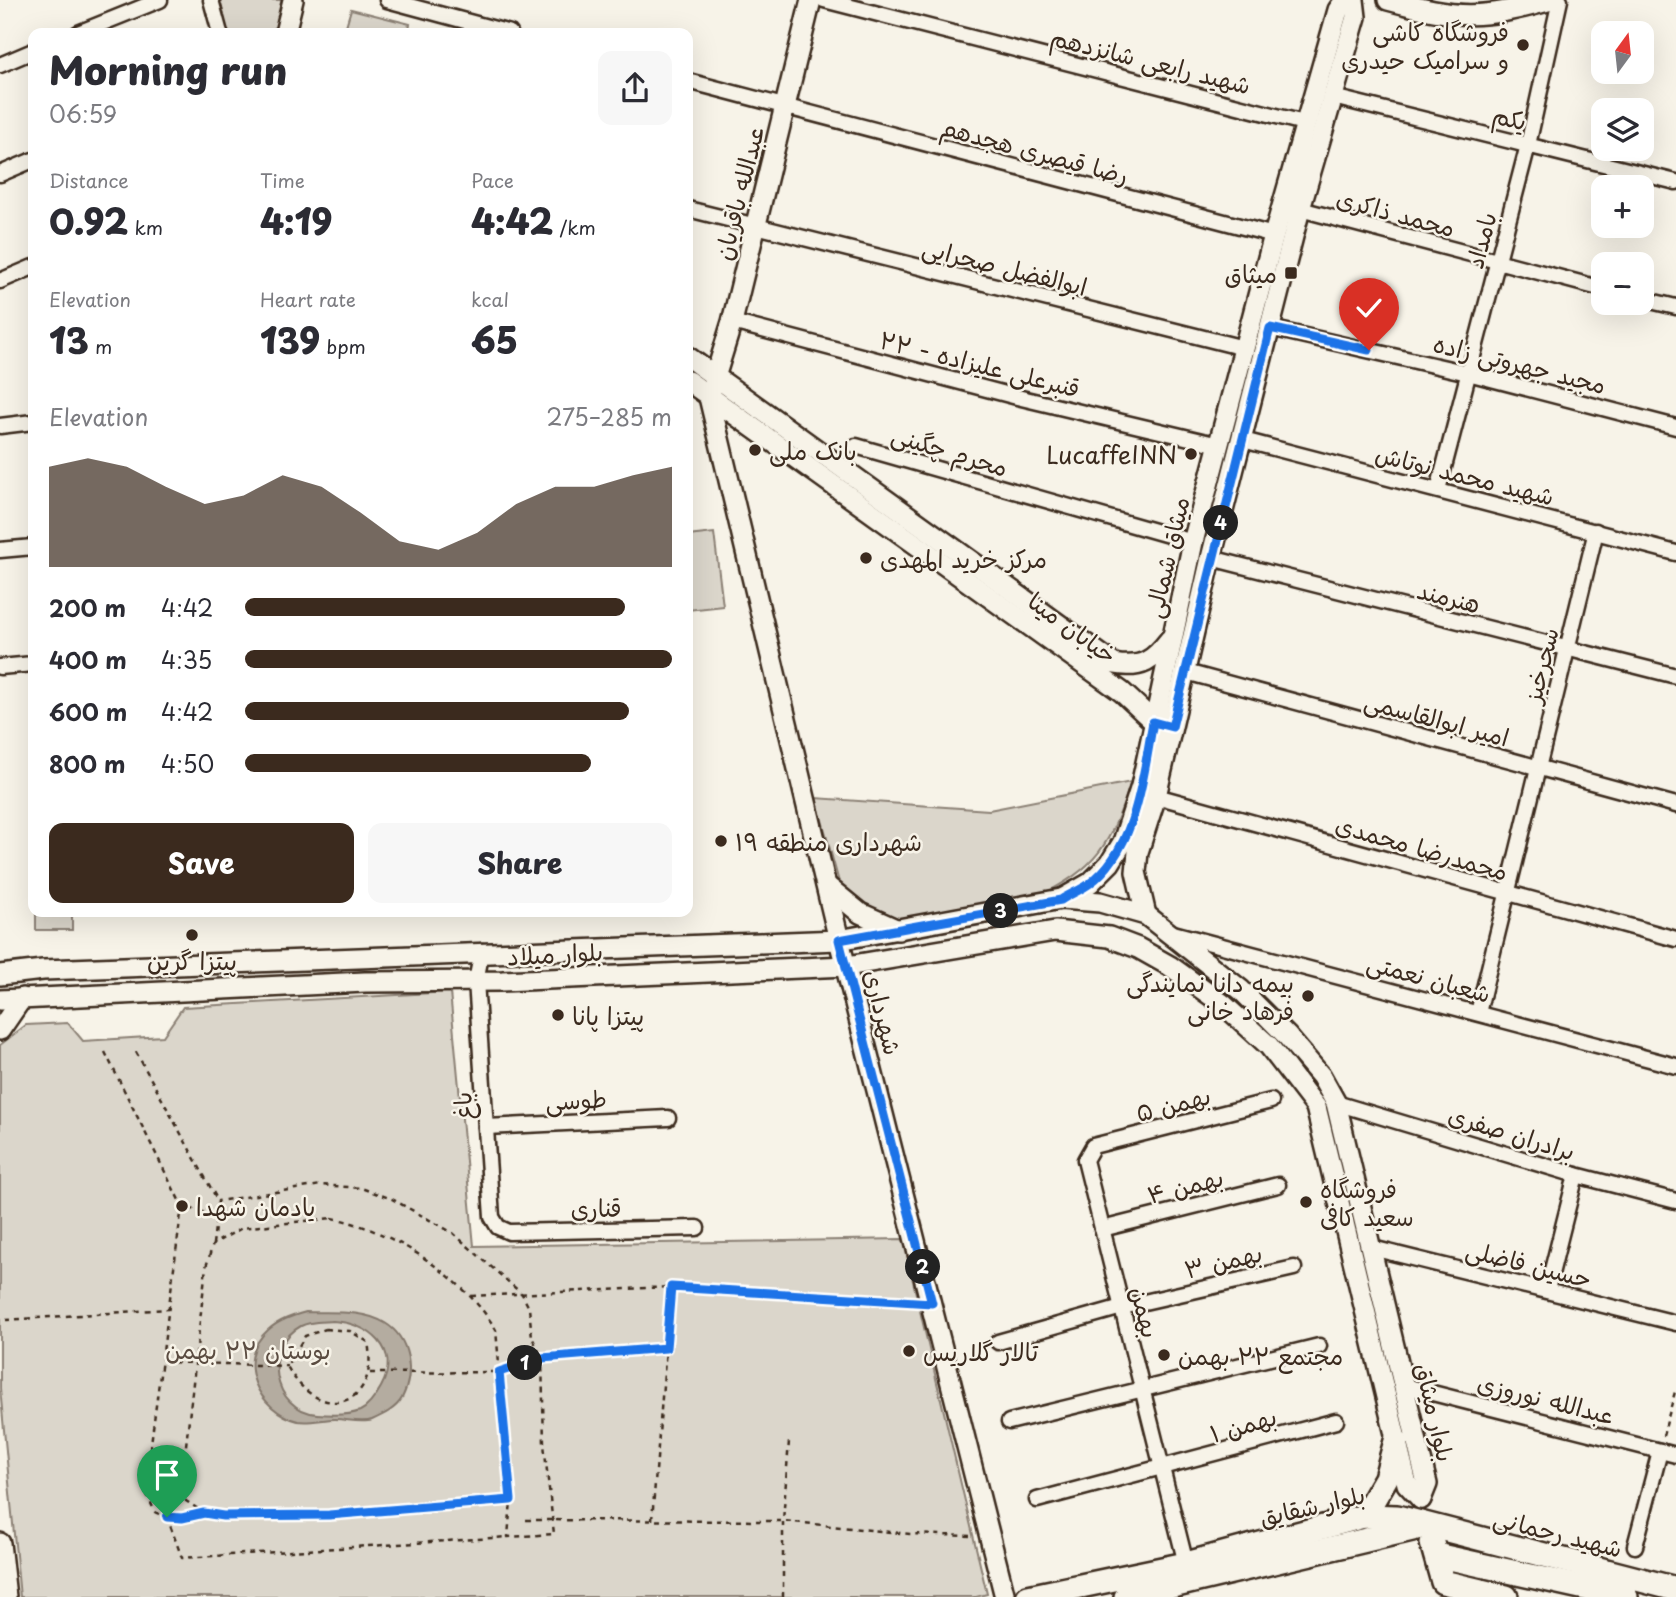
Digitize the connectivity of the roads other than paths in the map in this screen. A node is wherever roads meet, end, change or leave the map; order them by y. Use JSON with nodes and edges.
{"nodes":[{"id":1,"x":160,"y":0,"type":"edge"},
{"id":2,"x":211,"y":0,"type":"edge"},
{"id":3,"x":293,"y":0,"type":"edge"},
{"id":4,"x":387,"y":0,"type":"edge"},
{"id":5,"x":811,"y":0,"type":"edge"},
{"id":6,"x":824,"y":0,"type":"edge"},
{"id":7,"x":1345,"y":0,"type":"edge"},
{"id":8,"x":1354,"y":0,"type":"edge"},
{"id":9,"x":1388,"y":0,"type":"edge"},
{"id":10,"x":1551,"y":0,"type":"edge"},
{"id":11,"x":1560,"y":0,"type":"edge"},
{"id":12,"x":90,"y":28,"type":"edge"},
{"id":13,"x":219,"y":28,"type":"edge"},
{"id":14,"x":286,"y":28,"type":"edge"},
{"id":15,"x":491,"y":28,"type":"edge"},
{"id":16,"x":28,"y":53,"type":"edge"},
{"id":17,"x":0,"y":65,"type":"edge"},
{"id":18,"x":693,"y":82,"type":"edge"},
{"id":19,"x":1333,"y":97,"type":"junction"},
{"id":20,"x":785,"y":107,"type":"junction"},
{"id":21,"x":1304,"y":123,"type":"junction"},
{"id":22,"x":1528,"y":145,"type":"junction"},
{"id":23,"x":28,"y":162,"type":"edge"},
{"id":24,"x":0,"y":174,"type":"edge"},
{"id":25,"x":1676,"y":182,"type":"edge"},
{"id":26,"x":1300,"y":209,"type":"junction"},
{"id":27,"x":693,"y":210,"type":"edge"},
{"id":28,"x":755,"y":228,"type":"junction"},
{"id":29,"x":1274,"y":235,"type":"junction"},
{"id":30,"x":1498,"y":263,"type":"junction"},
{"id":31,"x":28,"y":269,"type":"edge"},
{"id":32,"x":0,"y":281,"type":"edge"},
{"id":33,"x":1591,"y":286,"type":"edge"},
{"id":34,"x":1654,"y":302,"type":"edge"},
{"id":35,"x":1676,"y":307,"type":"edge"},
{"id":36,"x":732,"y":322,"type":"junction"},
{"id":37,"x":1270,"y":328,"type":"junction"},
{"id":38,"x":1244,"y":348,"type":"junction"},
{"id":39,"x":693,"y":361,"type":"edge"},
{"id":40,"x":1468,"y":373,"type":"junction"},
{"id":41,"x":715,"y":377,"type":"junction"},
{"id":42,"x":693,"y":385,"type":"edge"},
{"id":43,"x":709,"y":397,"type":"junction"},
{"id":44,"x":28,"y":422,"type":"edge"},
{"id":45,"x":0,"y":425,"type":"edge"},
{"id":46,"x":1676,"y":427,"type":"edge"},
{"id":47,"x":1243,"y":440,"type":"junction"},
{"id":48,"x":1219,"y":445,"type":"junction"},
{"id":49,"x":856,"y":446,"type":"dead end"},
{"id":50,"x":1438,"y":490,"type":"junction"},
{"id":51,"x":1597,"y":531,"type":"junction"},
{"id":52,"x":1194,"y":542,"type":"junction"},
{"id":53,"x":28,"y":547,"type":"edge"},
{"id":54,"x":0,"y":550,"type":"edge"},
{"id":55,"x":1676,"y":553,"type":"edge"},
{"id":56,"x":1211,"y":558,"type":"junction"},
{"id":57,"x":1173,"y":635,"type":"junction"},
{"id":58,"x":1568,"y":650,"type":"junction"},
{"id":59,"x":28,"y":664,"type":"edge"},
{"id":60,"x":0,"y":667,"type":"edge"},
{"id":61,"x":1186,"y":672,"type":"junction"},
{"id":62,"x":1676,"y":676,"type":"edge"},
{"id":63,"x":1153,"y":722,"type":"junction"},
{"id":64,"x":1172,"y":727,"type":"junction"},
{"id":65,"x":1538,"y":769,"type":"junction"},
{"id":66,"x":1156,"y":796,"type":"junction"},
{"id":67,"x":1676,"y":805,"type":"edge"},
{"id":68,"x":827,"y":886,"type":"junction"},
{"id":69,"x":1507,"y":894,"type":"junction"},
{"id":70,"x":1061,"y":900,"type":"junction"},
{"id":71,"x":1146,"y":915,"type":"junction"},
{"id":72,"x":899,"y":930,"type":"junction"},
{"id":73,"x":1171,"y":932,"type":"junction"},
{"id":74,"x":1109,"y":937,"type":"joint"},
{"id":75,"x":1676,"y":939,"type":"edge"},
{"id":76,"x":839,"y":940,"type":"junction"},
{"id":77,"x":482,"y":951,"type":"junction"},
{"id":78,"x":304,"y":960,"type":"junction"},
{"id":79,"x":0,"y":962,"type":"edge"},
{"id":80,"x":846,"y":966,"type":"junction"},
{"id":81,"x":26,"y":971,"type":"junction"},
{"id":82,"x":0,"y":975,"type":"edge"},
{"id":83,"x":476,"y":981,"type":"junction"},
{"id":84,"x":305,"y":985,"type":"junction"},
{"id":85,"x":22,"y":998,"type":"junction"},
{"id":86,"x":0,"y":1000,"type":"edge"},
{"id":87,"x":1478,"y":1013,"type":"junction"},
{"id":88,"x":0,"y":1030,"type":"edge"},
{"id":89,"x":1676,"y":1066,"type":"edge"},
{"id":90,"x":1271,"y":1101,"type":"dead end"},
{"id":91,"x":1336,"y":1102,"type":"junction"},
{"id":92,"x":668,"y":1118,"type":"dead end"},
{"id":93,"x":486,"y":1127,"type":"junction"},
{"id":94,"x":1087,"y":1152,"type":"joint"},
{"id":95,"x":1576,"y":1175,"type":"junction"},
{"id":96,"x":1278,"y":1185,"type":"dead end"},
{"id":97,"x":1676,"y":1200,"type":"edge"},
{"id":98,"x":498,"y":1227,"type":"joint"},
{"id":99,"x":697,"y":1228,"type":"dead end"},
{"id":100,"x":1102,"y":1229,"type":"junction"},
{"id":101,"x":1372,"y":1248,"type":"junction"},
{"id":102,"x":1294,"y":1268,"type":"dead end"},
{"id":103,"x":1547,"y":1290,"type":"junction"},
{"id":104,"x":1122,"y":1307,"type":"junction"},
{"id":105,"x":1676,"y":1324,"type":"edge"},
{"id":106,"x":998,"y":1342,"type":"dead end"},
{"id":107,"x":1319,"y":1346,"type":"dead end"},
{"id":108,"x":1405,"y":1386,"type":"junction"},
{"id":109,"x":1143,"y":1391,"type":"junction"},
{"id":110,"x":1336,"y":1421,"type":"dead end"},
{"id":111,"x":1009,"y":1422,"type":"dead end"},
{"id":112,"x":1396,"y":1441,"type":"junction"},
{"id":113,"x":1660,"y":1451,"type":"junction"},
{"id":114,"x":1676,"y":1455,"type":"edge"},
{"id":115,"x":1162,"y":1470,"type":"junction"},
{"id":116,"x":1421,"y":1499,"type":"junction"},
{"id":117,"x":1037,"y":1500,"type":"dead end"},
{"id":118,"x":1364,"y":1516,"type":"junction"},
{"id":119,"x":1428,"y":1526,"type":"junction"},
{"id":120,"x":0,"y":1543,"type":"edge"},
{"id":121,"x":1635,"y":1546,"type":"dead end"},
{"id":122,"x":1436,"y":1555,"type":"junction"},
{"id":123,"x":1186,"y":1564,"type":"junction"},
{"id":124,"x":1676,"y":1588,"type":"edge"},
{"id":125,"x":1445,"y":1592,"type":"edge"},
{"id":126,"x":6,"y":1597,"type":"edge"},
{"id":127,"x":1005,"y":1597,"type":"edge"},
{"id":128,"x":1028,"y":1597,"type":"edge"},
{"id":129,"x":1126,"y":1597,"type":"edge"},
{"id":130,"x":1506,"y":1597,"type":"edge"},
{"id":131,"x":1626,"y":1597,"type":"edge"}],
"edges":[{"from":1,"to":12,"type":"street"},
{"from":2,"to":13,"type":"street"},
{"from":3,"to":14,"type":"main road"},
{"from":4,"to":15,"type":"street"},
{"from":5,"to":20,"type":"main road","name":"عبدالله باقریان"},
{"from":6,"to":21,"type":"street","name":"شهید رابعی شانزدهم"},
{"from":7,"to":21,"type":"main road","name":"میثاق شمالی"},
{"from":8,"to":19,"type":"main road","name":"میثاق شمالی"},
{"from":9,"to":10,"type":"main road"},
{"from":11,"to":22,"type":"street","name":"بامداد"},
{"from":16,"to":17,"type":"street"},
{"from":18,"to":20,"type":"street","name":"رضا قیصری هجدهم"},
{"from":19,"to":22,"type":"street","name":"یکم"},
{"from":19,"to":26,"type":"main road","name":"میثاق شمالی"},
{"from":20,"to":28,"type":"main road","name":"عبدالله باقریان"},
{"from":20,"to":29,"type":"street","name":"رضا قیصری هجدهم"},
{"from":21,"to":29,"type":"main road","name":"میثاق شمالی"},
{"from":22,"to":25,"type":"street","name":"یکم"},
{"from":22,"to":30,"type":"street","name":"بامداد"},
{"from":23,"to":24,"type":"street"},
{"from":26,"to":30,"type":"street","name":"محمد ذاکری"},
{"from":26,"to":37,"type":"main road","name":"میثاق شمالی"},
{"from":27,"to":28,"type":"street","name":"ابوالفضل صحرایی"},
{"from":28,"to":36,"type":"main road","name":"عبدالله باقریان"},
{"from":28,"to":38,"type":"street","name":"ابوالفضل صحرایی"},
{"from":29,"to":38,"type":"main road","name":"میثاق شمالی"},
{"from":30,"to":33,"type":"street","name":"محمد ذاکری"},
{"from":30,"to":40,"type":"street","name":"بامداد"},
{"from":31,"to":32,"type":"street"},
{"from":34,"to":35,"type":"street"},
{"from":36,"to":41,"type":"main road","name":"عبدالله باقریان"},
{"from":36,"to":48,"type":"street","name":"قنبرعلی علیزاده - ۲۲"},
{"from":37,"to":40,"type":"street","name":"مجید جهروتی زاده"},
{"from":37,"to":47,"type":"main road","name":"میثاق شمالی"},
{"from":38,"to":48,"type":"main road","name":"میثاق شمالی"},
{"from":39,"to":41,"type":"main road","name":"خیابان مینا"},
{"from":40,"to":46,"type":"street","name":"مجید جهروتی زاده"},
{"from":40,"to":50,"type":"street","name":"بامداد"},
{"from":41,"to":43,"type":"main road","name":"عبدالله باقریان"},
{"from":41,"to":57,"type":"main road","name":"خیابان مینا"},
{"from":42,"to":43,"type":"main road","name":"خیابان مینا"},
{"from":43,"to":63,"type":"main road","name":"خیابان مینا"},
{"from":43,"to":68,"type":"main road","name":"شهرداری"},
{"from":44,"to":45,"type":"street"},
{"from":47,"to":50,"type":"street","name":"شهید محمد نوتاش"},
{"from":47,"to":56,"type":"main road","name":"میثاق شمالی"},
{"from":48,"to":52,"type":"main road","name":"میثاق شمالی"},
{"from":49,"to":52,"type":"street","name":"محرم چگینی"},
{"from":50,"to":51,"type":"street","name":"شهید محمد نوتاش"},
{"from":51,"to":55,"type":"street","name":"شهید محمد نوتاش"},
{"from":51,"to":58,"type":"street","name":"سحرخیز"},
{"from":52,"to":57,"type":"main road","name":"میثاق شمالی"},
{"from":53,"to":54,"type":"street"},
{"from":56,"to":58,"type":"street","name":"هنرمند"},
{"from":56,"to":61,"type":"main road","name":"میثاق شمالی"},
{"from":57,"to":63,"type":"main road","name":"میثاق شمالی"},
{"from":58,"to":62,"type":"street","name":"هنرمند"},
{"from":58,"to":65,"type":"street","name":"سحرخیز"},
{"from":59,"to":60,"type":"street"},
{"from":61,"to":64,"type":"main road","name":"میثاق شمالی"},
{"from":61,"to":65,"type":"street","name":"امیر ابوالقاسمی"},
{"from":63,"to":64,"type":"main road"},
{"from":63,"to":70,"type":"main road","name":"میثاق شمالی"},
{"from":64,"to":66,"type":"main road","name":"میثاق شمالی"},
{"from":65,"to":67,"type":"street","name":"امیر ابوالقاسمی"},
{"from":65,"to":69,"type":"street","name":"سحرخیز"},
{"from":66,"to":69,"type":"street","name":"محمدرضا محمدی"},
{"from":66,"to":71,"type":"main road","name":"میثاق شمالی"},
{"from":68,"to":72,"type":"main road"},
{"from":68,"to":76,"type":"main road","name":"شهرداری"},
{"from":69,"to":75,"type":"street","name":"محمدرضا محمدی"},
{"from":69,"to":87,"type":"street","name":"سحرخیز"},
{"from":70,"to":71,"type":"main road","name":"بلوار میثاق"},
{"from":70,"to":72,"type":"main road","name":"بلوار میلاد"},
{"from":71,"to":73,"type":"main road","name":"بلوار میثاق"},
{"from":72,"to":76,"type":"main road","name":"بلوار میلاد"},
{"from":73,"to":87,"type":"street","name":"شعبان نعمتی"},
{"from":73,"to":91,"type":"main road","name":"بلوار میثاق"},
{"from":74,"to":80,"type":"main road","name":"بلوار میلاد"},
{"from":74,"to":112,"type":"main road","name":"بلوار میثاق"},
{"from":76,"to":77,"type":"main road","name":"بلوار میلاد"},
{"from":76,"to":80,"type":"main road","name":"شهرداری"},
{"from":77,"to":78,"type":"main road","name":"بلوار میلاد"},
{"from":77,"to":83,"type":"street","name":"باغ"},
{"from":78,"to":81,"type":"main road","name":"بلوار میلاد"},
{"from":78,"to":84,"type":"main road"},
{"from":79,"to":81,"type":"main road"},
{"from":80,"to":83,"type":"main road","name":"بلوار میلاد"},
{"from":80,"to":127,"type":"main road","name":"شهرداری"},
{"from":81,"to":82,"type":"main road","name":"بلوار میلاد"},
{"from":83,"to":84,"type":"main road","name":"بلوار میلاد"},
{"from":83,"to":93,"type":"street","name":"باغ"},
{"from":84,"to":85,"type":"main road","name":"بلوار میلاد"},
{"from":85,"to":86,"type":"main road","name":"بلوار میلاد"},
{"from":85,"to":88,"type":"main road"},
{"from":87,"to":89,"type":"street","name":"شعبان نعمتی"},
{"from":90,"to":94,"type":"street","name":"بهمن ۵"},
{"from":91,"to":95,"type":"street","name":"برادران صفری"},
{"from":91,"to":101,"type":"main road","name":"بلوار میثاق"},
{"from":92,"to":93,"type":"street","name":"طوسی"},
{"from":93,"to":98,"type":"street","name":"باغ"},
{"from":94,"to":100,"type":"street","name":"بهمن"},
{"from":95,"to":97,"type":"street","name":"برادران صفری"},
{"from":95,"to":103,"type":"street"},
{"from":96,"to":100,"type":"street","name":"بهمن ۴"},
{"from":98,"to":99,"type":"street","name":"قناری"},
{"from":100,"to":104,"type":"street","name":"بهمن"},
{"from":101,"to":103,"type":"street","name":"حسین فاضلی"},
{"from":101,"to":108,"type":"main road","name":"بلوار میثاق"},
{"from":102,"to":104,"type":"street","name":"بهمن ۳"},
{"from":103,"to":105,"type":"street","name":"حسین فاضلی"},
{"from":104,"to":106,"type":"street","name":"بهمن ۳"},
{"from":104,"to":109,"type":"street","name":"بهمن"},
{"from":107,"to":109,"type":"street"},
{"from":108,"to":113,"type":"street","name":"عبدالله نوروزی"},
{"from":108,"to":116,"type":"main road","name":"بلوار میثاق"},
{"from":109,"to":111,"type":"street"},
{"from":109,"to":115,"type":"street","name":"بهمن"},
{"from":110,"to":115,"type":"street","name":"بهمن ۱"},
{"from":112,"to":116,"type":"main road","name":"بلوار میثاق"},
{"from":112,"to":118,"type":"main road"},
{"from":113,"to":114,"type":"street","name":"عبدالله نوروزی"},
{"from":113,"to":121,"type":"street"},
{"from":115,"to":117,"type":"street","name":"بهمن ۱"},
{"from":115,"to":123,"type":"street","name":"بهمن"},
{"from":116,"to":119,"type":"main road"},
{"from":118,"to":119,"type":"main road","name":"بلوار شقایق"},
{"from":118,"to":123,"type":"main road","name":"بلوار شقایق"},
{"from":119,"to":122,"type":"main road"},
{"from":119,"to":124,"type":"main road","name":"شهید رحمانی"},
{"from":119,"to":129,"type":"main road","name":"بلوار شقایق"},
{"from":120,"to":126,"type":"main road"},
{"from":122,"to":125,"type":"main road"},
{"from":122,"to":131,"type":"main road","name":"شهید رحمانی"},
{"from":123,"to":128,"type":"main road","name":"بلوار شقایق"},
{"from":125,"to":130,"type":"main road"}]}
